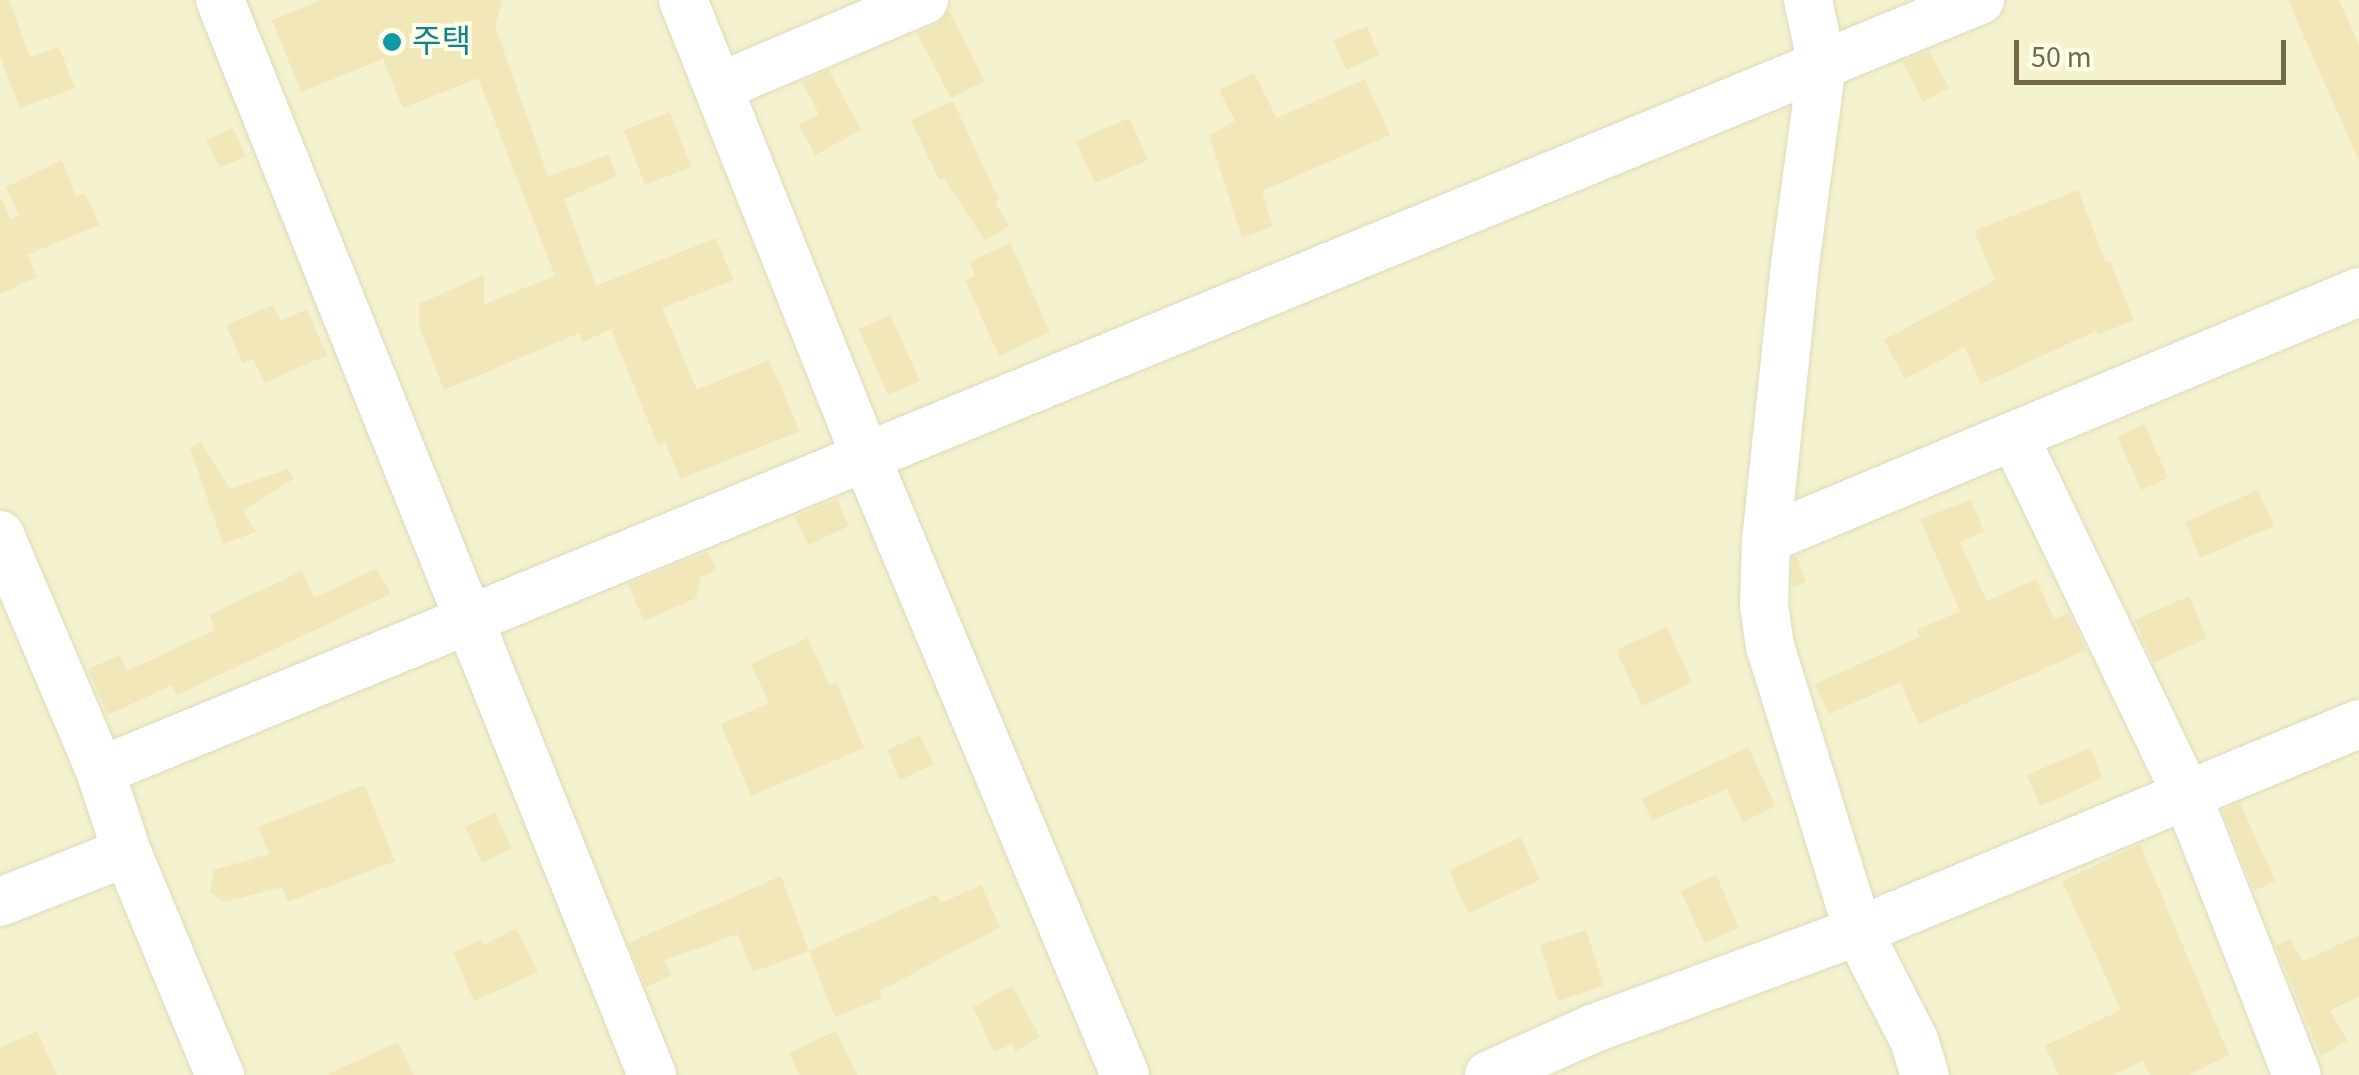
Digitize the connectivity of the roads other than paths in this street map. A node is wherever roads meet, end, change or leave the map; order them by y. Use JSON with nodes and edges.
{"nodes":[{"id":1,"x":220,"y":0,"type":"edge"},
{"id":2,"x":683,"y":0,"type":"edge"},
{"id":3,"x":924,"y":0,"type":"edge"},
{"id":4,"x":1808,"y":0,"type":"edge"},
{"id":5,"x":1980,"y":0,"type":"edge"},
{"id":6,"x":1822,"y":65,"type":"junction"},
{"id":7,"x":720,"y":88,"type":"junction"},
{"id":8,"x":2359,"y":292,"type":"edge"},
{"id":9,"x":2014,"y":436,"type":"junction"},
{"id":10,"x":865,"y":456,"type":"junction"},
{"id":11,"x":0,"y":535,"type":"edge"},
{"id":12,"x":1766,"y":539,"type":"junction"},
{"id":13,"x":465,"y":620,"type":"junction"},
{"id":14,"x":2359,"y":724,"type":"edge"},
{"id":15,"x":100,"y":771,"type":"junction"},
{"id":16,"x":2187,"y":795,"type":"junction"},
{"id":17,"x":127,"y":852,"type":"junction"},
{"id":18,"x":0,"y":902,"type":"edge"},
{"id":19,"x":1858,"y":931,"type":"junction"},
{"id":20,"x":220,"y":1075,"type":"edge"},
{"id":21,"x":652,"y":1075,"type":"edge"},
{"id":22,"x":1125,"y":1075,"type":"edge"},
{"id":23,"x":1489,"y":1075,"type":"edge"},
{"id":24,"x":1925,"y":1075,"type":"edge"},
{"id":25,"x":2297,"y":1075,"type":"edge"}],
"edges":[{"from":1,"to":13,"type":"street"},
{"from":2,"to":7,"type":"street"},
{"from":3,"to":7,"type":"street"},
{"from":4,"to":6,"type":"street"},
{"from":5,"to":6,"type":"street"},
{"from":6,"to":10,"type":"street"},
{"from":6,"to":12,"type":"street"},
{"from":7,"to":10,"type":"street"},
{"from":8,"to":9,"type":"street"},
{"from":9,"to":12,"type":"street"},
{"from":9,"to":16,"type":"street"},
{"from":10,"to":13,"type":"street"},
{"from":10,"to":22,"type":"street"},
{"from":11,"to":15,"type":"street"},
{"from":12,"to":19,"type":"street"},
{"from":13,"to":15,"type":"street"},
{"from":13,"to":21,"type":"street"},
{"from":14,"to":16,"type":"street"},
{"from":15,"to":17,"type":"street"},
{"from":16,"to":19,"type":"street"},
{"from":16,"to":25,"type":"street"},
{"from":17,"to":18,"type":"street"},
{"from":17,"to":20,"type":"street"},
{"from":19,"to":23,"type":"street"},
{"from":19,"to":24,"type":"street"}]}
